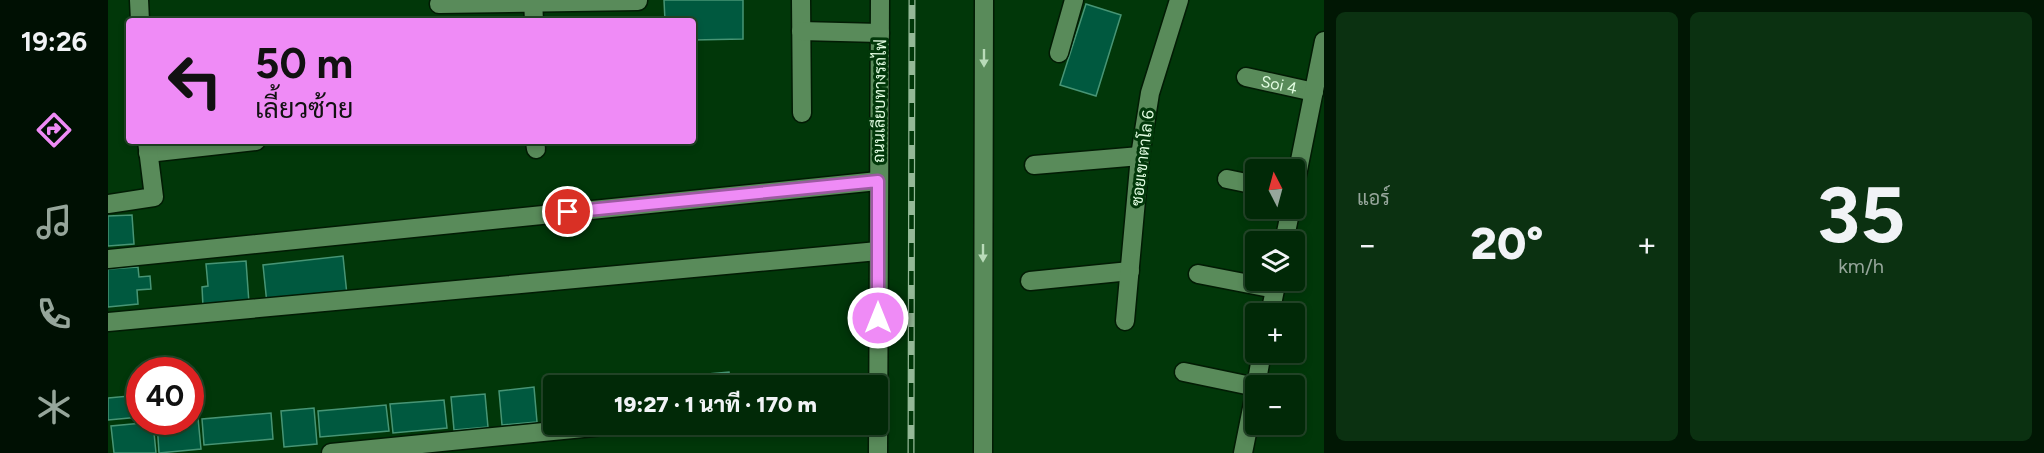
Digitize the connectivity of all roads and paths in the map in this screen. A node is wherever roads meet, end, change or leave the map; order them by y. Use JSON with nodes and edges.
{"nodes":[{"id":1,"x":139,"y":0,"type":"edge"},
{"id":2,"x":801,"y":0,"type":"edge"},
{"id":3,"x":880,"y":0,"type":"edge"},
{"id":4,"x":984,"y":0,"type":"edge"},
{"id":5,"x":1074,"y":0,"type":"edge"},
{"id":6,"x":1179,"y":0,"type":"edge"},
{"id":7,"x":638,"y":1,"type":"edge"},
{"id":8,"x":439,"y":4,"type":"dead end"},
{"id":9,"x":534,"y":8,"type":"edge"},
{"id":10,"x":140,"y":18,"type":"edge"},
{"id":11,"x":801,"y":32,"type":"junction"},
{"id":12,"x":880,"y":33,"type":"junction"},
{"id":13,"x":1324,"y":41,"type":"edge"},
{"id":14,"x":1059,"y":53,"type":"dead end"},
{"id":15,"x":1246,"y":77,"type":"dead end"},
{"id":16,"x":1314,"y":92,"type":"junction"},
{"id":17,"x":802,"y":113,"type":"dead end"},
{"id":18,"x":202,"y":144,"type":"edge"},
{"id":19,"x":148,"y":147,"type":"edge"},
{"id":20,"x":1140,"y":156,"type":"junction"},
{"id":21,"x":1300,"y":159,"type":"edge"},
{"id":22,"x":1034,"y":165,"type":"dead end"},
{"id":23,"x":1227,"y":179,"type":"dead end"},
{"id":24,"x":878,"y":181,"type":"junction"},
{"id":25,"x":1245,"y":183,"type":"edge"},
{"id":26,"x":108,"y":204,"type":"edge"},
{"id":27,"x":878,"y":251,"type":"junction"},
{"id":28,"x":108,"y":259,"type":"edge"},
{"id":29,"x":1130,"y":271,"type":"junction"},
{"id":30,"x":1198,"y":274,"type":"dead end"},
{"id":31,"x":1030,"y":281,"type":"dead end"},
{"id":32,"x":1245,"y":281,"type":"edge"},
{"id":33,"x":1125,"y":321,"type":"dead end"},
{"id":34,"x":108,"y":322,"type":"edge"},
{"id":35,"x":1184,"y":372,"type":"dead end"},
{"id":36,"x":1245,"y":385,"type":"edge"},
{"id":37,"x":543,"y":432,"type":"edge"},
{"id":38,"x":1247,"y":435,"type":"edge"},
{"id":39,"x":331,"y":453,"type":"edge"},
{"id":40,"x":878,"y":453,"type":"edge"},
{"id":41,"x":983,"y":453,"type":"edge"},
{"id":42,"x":1243,"y":453,"type":"edge"}],
"edges":[{"from":1,"to":10,"type":"street"},
{"from":2,"to":11,"type":"street"},
{"from":3,"to":12,"type":"street","name":"ถนนเลียบทางรถไฟ"},
{"from":4,"to":41,"type":"street","one_way":true},
{"from":5,"to":14,"type":"street"},
{"from":6,"to":20,"type":"street","name":"ซอยเขาตาโล 6"},
{"from":7,"to":9,"type":"street"},
{"from":8,"to":9,"type":"street"},
{"from":11,"to":12,"type":"street"},
{"from":11,"to":17,"type":"street"},
{"from":12,"to":24,"type":"street","name":"ถนนเลียบทางรถไฟ"},
{"from":13,"to":16,"type":"street"},
{"from":15,"to":16,"type":"street","name":"Soi 4"},
{"from":16,"to":21,"type":"street"},
{"from":18,"to":19,"type":"street"},
{"from":19,"to":26,"type":"street"},
{"from":20,"to":22,"type":"street"},
{"from":20,"to":29,"type":"street","name":"ซอยเขาตาโล 6"},
{"from":23,"to":25,"type":"street"},
{"from":24,"to":27,"type":"street","name":"ถนนเลียบทางรถไฟ"},
{"from":24,"to":28,"type":"street"},
{"from":27,"to":34,"type":"street"},
{"from":27,"to":40,"type":"street","name":"ถนนเลียบทางรถไฟ"},
{"from":29,"to":31,"type":"street"},
{"from":29,"to":33,"type":"street","name":"ซอยเขาตาโล 6"},
{"from":30,"to":32,"type":"street"},
{"from":35,"to":36,"type":"street"},
{"from":37,"to":39,"type":"street"},
{"from":38,"to":42,"type":"street"}]}
